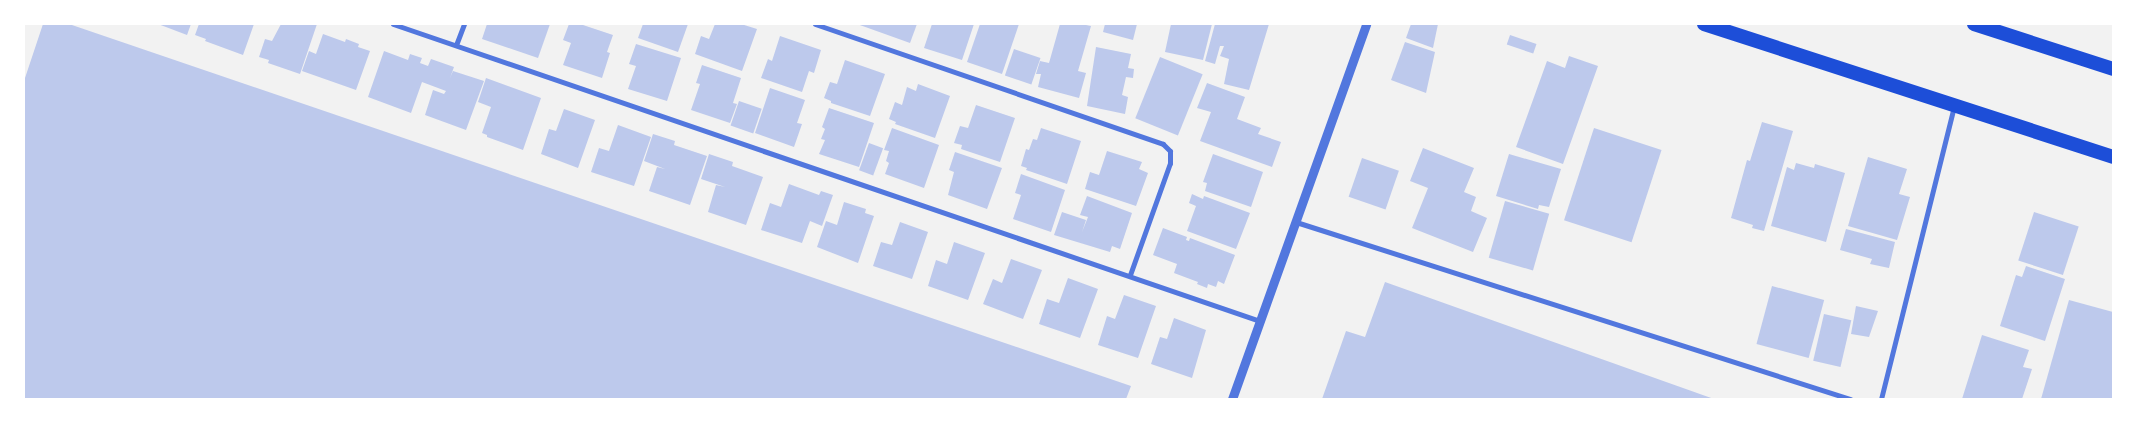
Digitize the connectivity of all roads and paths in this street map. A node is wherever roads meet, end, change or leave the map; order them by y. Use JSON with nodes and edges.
{"nodes":[{"id":1,"x":393,"y":24,"type":"edge"},
{"id":2,"x":464,"y":24,"type":"edge"},
{"id":3,"x":815,"y":24,"type":"edge"},
{"id":4,"x":1366,"y":24,"type":"edge"},
{"id":5,"x":1704,"y":24,"type":"edge"},
{"id":6,"x":1974,"y":24,"type":"edge"},
{"id":7,"x":456,"y":45,"type":"junction"},
{"id":8,"x":2113,"y":69,"type":"edge"},
{"id":9,"x":1954,"y":106,"type":"junction"},
{"id":10,"x":2113,"y":157,"type":"edge"},
{"id":11,"x":1296,"y":222,"type":"junction"},
{"id":12,"x":1130,"y":275,"type":"junction"},
{"id":13,"x":1261,"y":321,"type":"junction"},
{"id":14,"x":1232,"y":399,"type":"edge"},
{"id":15,"x":1850,"y":399,"type":"edge"},
{"id":16,"x":1881,"y":399,"type":"edge"}],
"edges":[{"from":1,"to":7,"type":"street"},
{"from":2,"to":7,"type":"street"},
{"from":3,"to":12,"type":"street"},
{"from":4,"to":11,"type":"street"},
{"from":5,"to":9,"type":"highway"},
{"from":6,"to":8,"type":"highway"},
{"from":7,"to":12,"type":"street"},
{"from":9,"to":10,"type":"highway"},
{"from":9,"to":16,"type":"street"},
{"from":11,"to":13,"type":"street"},
{"from":11,"to":15,"type":"street"},
{"from":12,"to":13,"type":"street"},
{"from":13,"to":14,"type":"street"}]}
